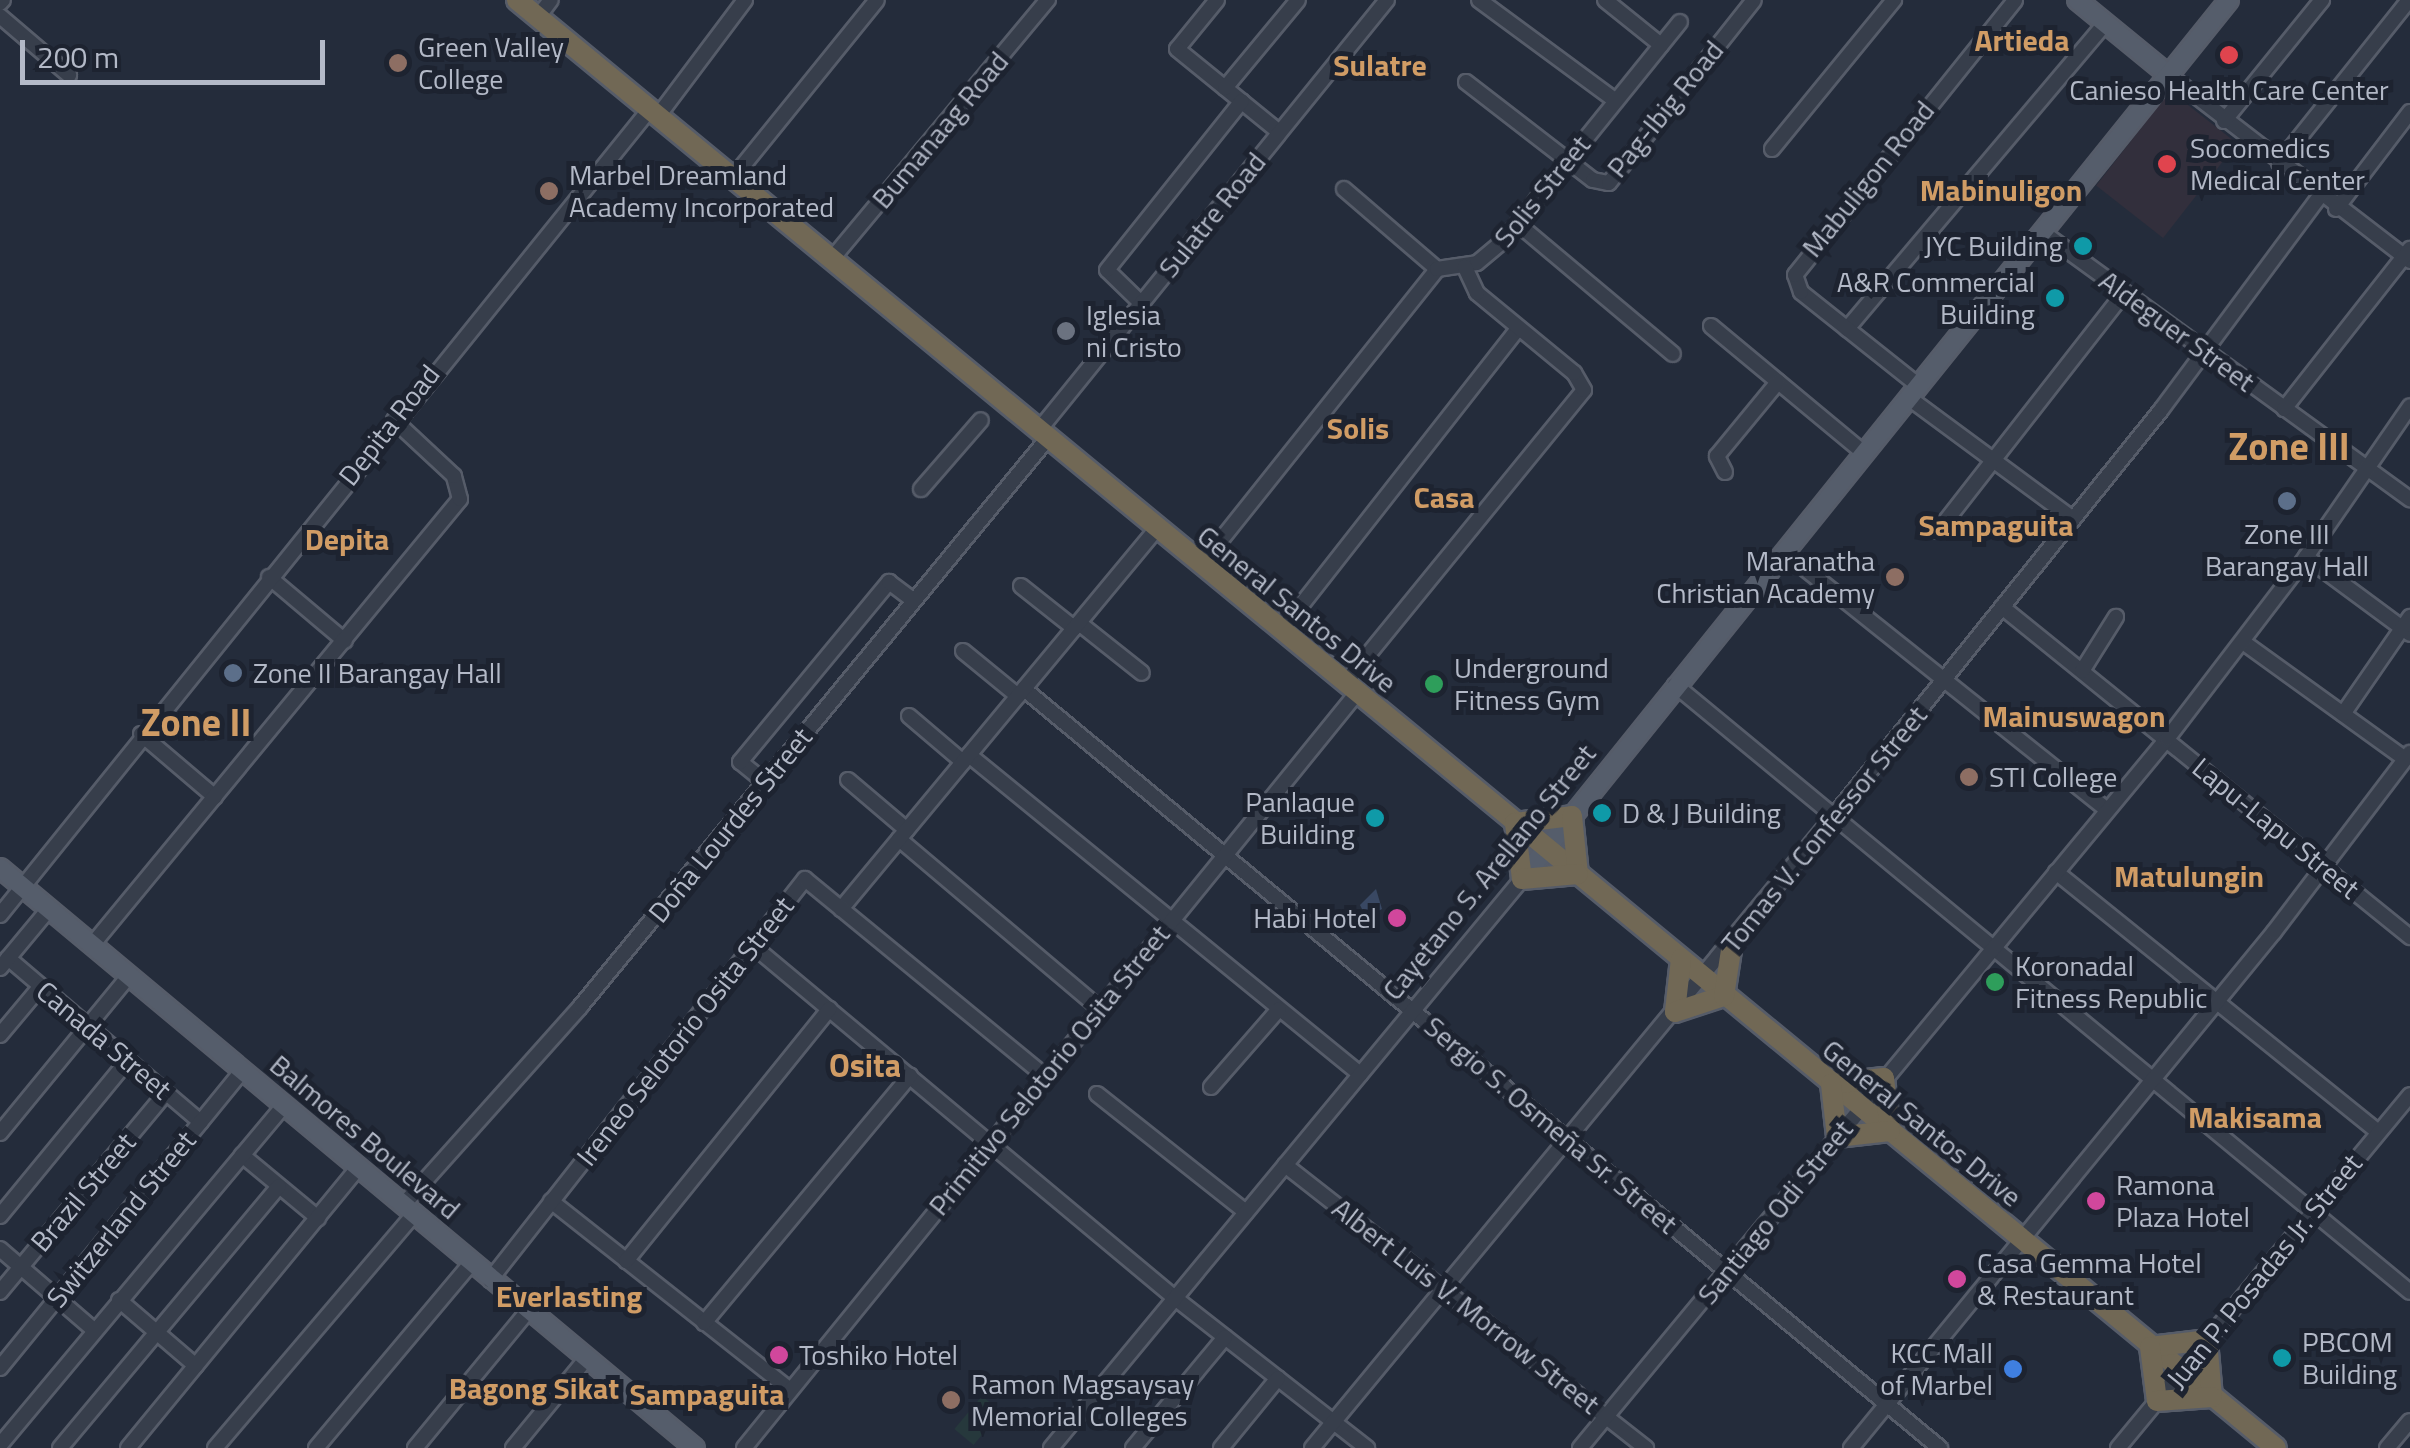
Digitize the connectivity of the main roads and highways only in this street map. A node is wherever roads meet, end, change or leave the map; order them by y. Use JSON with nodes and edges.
{"nodes":[{"id":1,"x":517,"y":0,"type":"edge"},
{"id":2,"x":2077,"y":0,"type":"edge"},
{"id":3,"x":2230,"y":0,"type":"edge"},
{"id":4,"x":2170,"y":76,"type":"junction"},
{"id":5,"x":1572,"y":816,"type":"junction"},
{"id":6,"x":1516,"y":823,"type":"junction"},
{"id":7,"x":1547,"y":848,"type":"junction"},
{"id":8,"x":0,"y":868,"type":"edge"},
{"id":9,"x":1578,"y":874,"type":"junction"},
{"id":10,"x":1522,"y":879,"type":"junction"},
{"id":11,"x":1732,"y":944,"type":"road end"},
{"id":12,"x":1681,"y":959,"type":"junction"},
{"id":13,"x":1724,"y":996,"type":"junction"},
{"id":14,"x":1831,"y":1084,"type":"junction"},
{"id":15,"x":1890,"y":1132,"type":"junction"},
{"id":16,"x":2150,"y":1347,"type":"junction"},
{"id":17,"x":2212,"y":1396,"type":"junction"},
{"id":18,"x":684,"y":1445,"type":"edge"},
{"id":19,"x":2276,"y":1448,"type":"edge"}],
"edges":[{"from":1,"to":6,"type":"highway","name":"General Santos Drive"},
{"from":2,"to":4,"type":"main road"},
{"from":3,"to":4,"type":"main road","name":"Cayetano S. Arellano Street"},
{"from":4,"to":5,"type":"main road","name":"Cayetano S. Arellano Street"},
{"from":5,"to":6,"type":"highway"},
{"from":5,"to":7,"type":"main road","name":"Cayetano S. Arellano Street"},
{"from":5,"to":9,"type":"highway"},
{"from":6,"to":7,"type":"highway","name":"General Santos Drive"},
{"from":6,"to":10,"type":"highway"},
{"from":7,"to":9,"type":"highway","name":"General Santos Drive"},
{"from":7,"to":10,"type":"main road","name":"Cayetano S. Arellano Street"},
{"from":8,"to":18,"type":"main road","name":"Balmores Boulevard"},
{"from":9,"to":10,"type":"highway"},
{"from":9,"to":12,"type":"highway","name":"General Santos Drive"},
{"from":11,"to":13,"type":"highway"},
{"from":12,"to":13,"type":"highway","name":"General Santos Drive"},
{"from":12,"to":13,"type":"highway"},
{"from":13,"to":14,"type":"highway","name":"General Santos Drive"},
{"from":14,"to":15,"type":"highway","name":"General Santos Drive"},
{"from":14,"to":15,"type":"highway"},
{"from":14,"to":15,"type":"highway"},
{"from":15,"to":16,"type":"highway","name":"General Santos Drive"},
{"from":16,"to":17,"type":"highway","name":"General Santos Drive"},
{"from":16,"to":17,"type":"highway"},
{"from":16,"to":17,"type":"highway"},
{"from":17,"to":19,"type":"highway","name":"General Santos Drive"}]}
